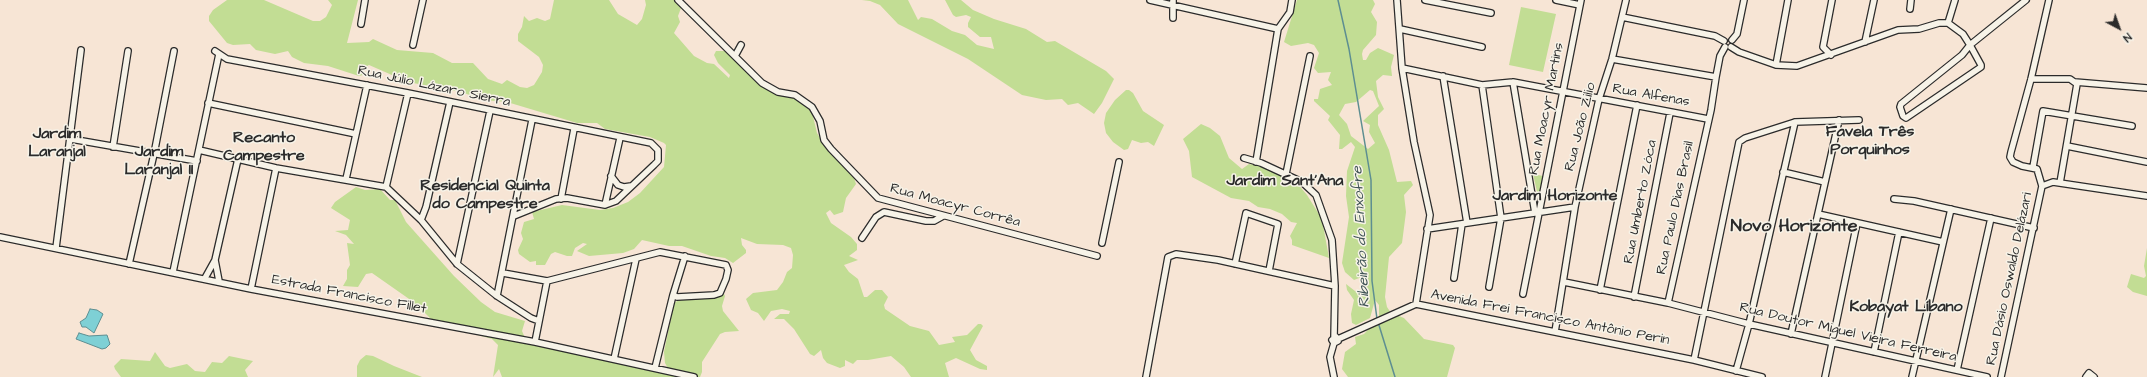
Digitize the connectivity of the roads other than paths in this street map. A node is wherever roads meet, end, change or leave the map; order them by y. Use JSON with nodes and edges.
{"nodes":[{"id":1,"x":365,"y":0,"type":"edge"},
{"id":2,"x":423,"y":0,"type":"edge"},
{"id":3,"x":678,"y":0,"type":"edge"},
{"id":4,"x":1150,"y":0,"type":"edge"},
{"id":5,"x":1292,"y":0,"type":"edge"},
{"id":6,"x":1397,"y":0,"type":"edge"},
{"id":7,"x":1425,"y":0,"type":"edge"},
{"id":8,"x":1556,"y":0,"type":"edge"},
{"id":9,"x":1626,"y":0,"type":"edge"},
{"id":10,"x":1744,"y":0,"type":"edge"},
{"id":11,"x":1788,"y":0,"type":"edge"},
{"id":12,"x":1832,"y":0,"type":"edge"},
{"id":13,"x":1874,"y":0,"type":"edge"},
{"id":14,"x":1910,"y":0,"type":"edge"},
{"id":15,"x":1955,"y":0,"type":"edge"},
{"id":16,"x":2026,"y":0,"type":"edge"},
{"id":17,"x":2049,"y":0,"type":"edge"},
{"id":18,"x":1173,"y":2,"type":"edge"},
{"id":19,"x":1581,"y":3,"type":"edge"},
{"id":20,"x":1910,"y":9,"type":"dead end"},
{"id":21,"x":1491,"y":13,"type":"dead end"},
{"id":22,"x":1622,"y":17,"type":"junction"},
{"id":23,"x":1173,"y":18,"type":"dead end"},
{"id":24,"x":1948,"y":22,"type":"junction"},
{"id":25,"x":361,"y":24,"type":"dead end"},
{"id":26,"x":1278,"y":29,"type":"junction"},
{"id":27,"x":1400,"y":29,"type":"junction"},
{"id":28,"x":1865,"y":42,"type":"junction"},
{"id":29,"x":412,"y":45,"type":"dead end"},
{"id":30,"x":741,"y":45,"type":"dead end"},
{"id":31,"x":1727,"y":45,"type":"junction"},
{"id":32,"x":1970,"y":45,"type":"junction"},
{"id":33,"x":1482,"y":47,"type":"dead end"},
{"id":34,"x":81,"y":50,"type":"dead end"},
{"id":35,"x":128,"y":51,"type":"dead end"},
{"id":36,"x":174,"y":51,"type":"dead end"},
{"id":37,"x":1831,"y":55,"type":"junction"},
{"id":38,"x":735,"y":56,"type":"junction"},
{"id":39,"x":1310,"y":56,"type":"dead end"},
{"id":40,"x":1612,"y":59,"type":"junction"},
{"id":41,"x":1776,"y":65,"type":"junction"},
{"id":42,"x":1402,"y":68,"type":"junction"},
{"id":43,"x":1443,"y":76,"type":"junction"},
{"id":44,"x":1716,"y":77,"type":"junction"},
{"id":45,"x":2031,"y":79,"type":"junction"},
{"id":46,"x":1513,"y":82,"type":"junction"},
{"id":47,"x":2075,"y":82,"type":"junction"},
{"id":48,"x":1482,"y":84,"type":"junction"},
{"id":49,"x":367,"y":85,"type":"junction"},
{"id":50,"x":2147,"y":88,"type":"edge"},
{"id":51,"x":1562,"y":90,"type":"junction"},
{"id":52,"x":408,"y":93,"type":"junction"},
{"id":53,"x":1599,"y":99,"type":"junction"},
{"id":54,"x":450,"y":102,"type":"junction"},
{"id":55,"x":208,"y":104,"type":"junction"},
{"id":56,"x":1637,"y":105,"type":"junction"},
{"id":57,"x":490,"y":111,"type":"junction"},
{"id":58,"x":1670,"y":112,"type":"junction"},
{"id":59,"x":2072,"y":116,"type":"junction"},
{"id":60,"x":1708,"y":119,"type":"junction"},
{"id":61,"x":532,"y":120,"type":"junction"},
{"id":62,"x":1839,"y":120,"type":"junction"},
{"id":63,"x":1859,"y":120,"type":"dead end"},
{"id":64,"x":1795,"y":122,"type":"junction"},
{"id":65,"x":2132,"y":126,"type":"dead end"},
{"id":66,"x":574,"y":129,"type":"junction"},
{"id":67,"x":356,"y":134,"type":"junction"},
{"id":68,"x":620,"y":138,"type":"junction"},
{"id":69,"x":71,"y":139,"type":"junction"},
{"id":70,"x":2067,"y":146,"type":"junction"},
{"id":71,"x":113,"y":147,"type":"junction"},
{"id":72,"x":199,"y":150,"type":"junction"},
{"id":73,"x":154,"y":154,"type":"junction"},
{"id":74,"x":1244,"y":158,"type":"dead end"},
{"id":75,"x":238,"y":159,"type":"junction"},
{"id":76,"x":197,"y":161,"type":"junction"},
{"id":77,"x":1119,"y":162,"type":"dead end"},
{"id":78,"x":1256,"y":162,"type":"junction"},
{"id":79,"x":2147,"y":162,"type":"edge"},
{"id":80,"x":2033,"y":167,"type":"junction"},
{"id":81,"x":276,"y":168,"type":"junction"},
{"id":82,"x":1783,"y":172,"type":"junction"},
{"id":83,"x":1286,"y":174,"type":"junction"},
{"id":84,"x":611,"y":176,"type":"junction"},
{"id":85,"x":346,"y":180,"type":"junction"},
{"id":86,"x":1825,"y":182,"type":"junction"},
{"id":87,"x":2060,"y":183,"type":"junction"},
{"id":88,"x":635,"y":184,"type":"junction"},
{"id":89,"x":386,"y":186,"type":"junction"},
{"id":90,"x":2042,"y":186,"type":"junction"},
{"id":91,"x":2147,"y":196,"type":"edge"},
{"id":92,"x":561,"y":199,"type":"junction"},
{"id":93,"x":1894,"y":199,"type":"dead end"},
{"id":94,"x":604,"y":205,"type":"junction"},
{"id":95,"x":1575,"y":208,"type":"junction"},
{"id":96,"x":1950,"y":209,"type":"junction"},
{"id":97,"x":1537,"y":213,"type":"junction"},
{"id":98,"x":1818,"y":214,"type":"junction"},
{"id":99,"x":514,"y":216,"type":"junction"},
{"id":100,"x":943,"y":216,"type":"junction"},
{"id":101,"x":1501,"y":218,"type":"junction"},
{"id":102,"x":1991,"y":218,"type":"junction"},
{"id":103,"x":421,"y":220,"type":"junction"},
{"id":104,"x":1857,"y":223,"type":"junction"},
{"id":105,"x":1465,"y":224,"type":"junction"},
{"id":106,"x":2034,"y":228,"type":"junction"},
{"id":107,"x":1427,"y":229,"type":"junction"},
{"id":108,"x":1899,"y":232,"type":"junction"},
{"id":109,"x":0,"y":237,"type":"edge"},
{"id":110,"x":862,"y":238,"type":"dead end"},
{"id":111,"x":1943,"y":242,"type":"junction"},
{"id":112,"x":1102,"y":243,"type":"dead end"},
{"id":113,"x":56,"y":248,"type":"junction"},
{"id":114,"x":685,"y":256,"type":"junction"},
{"id":115,"x":1097,"y":256,"type":"dead end"},
{"id":116,"x":636,"y":259,"type":"junction"},
{"id":117,"x":215,"y":260,"type":"junction"},
{"id":118,"x":129,"y":264,"type":"junction"},
{"id":119,"x":457,"y":264,"type":"junction"},
{"id":120,"x":1235,"y":264,"type":"junction"},
{"id":121,"x":1269,"y":271,"type":"junction"},
{"id":122,"x":173,"y":272,"type":"junction"},
{"id":123,"x":503,"y":273,"type":"junction"},
{"id":124,"x":205,"y":278,"type":"junction"},
{"id":125,"x":1454,"y":278,"type":"dead end"},
{"id":126,"x":218,"y":281,"type":"junction"},
{"id":127,"x":547,"y":281,"type":"junction"},
{"id":128,"x":1564,"y":282,"type":"junction"},
{"id":129,"x":1335,"y":286,"type":"junction"},
{"id":130,"x":1488,"y":287,"type":"dead end"},
{"id":131,"x":251,"y":289,"type":"junction"},
{"id":132,"x":1600,"y":290,"type":"junction"},
{"id":133,"x":1523,"y":294,"type":"dead end"},
{"id":134,"x":673,"y":295,"type":"junction"},
{"id":135,"x":497,"y":296,"type":"junction"},
{"id":136,"x":1634,"y":297,"type":"junction"},
{"id":137,"x":1668,"y":303,"type":"junction"},
{"id":138,"x":1416,"y":304,"type":"junction"},
{"id":139,"x":1704,"y":312,"type":"junction"},
{"id":140,"x":539,"y":321,"type":"junction"},
{"id":141,"x":1749,"y":324,"type":"junction"},
{"id":142,"x":1555,"y":332,"type":"junction"},
{"id":143,"x":1791,"y":334,"type":"junction"},
{"id":144,"x":1335,"y":340,"type":"junction"},
{"id":145,"x":535,"y":342,"type":"junction"},
{"id":146,"x":1831,"y":342,"type":"junction"},
{"id":147,"x":1874,"y":352,"type":"junction"},
{"id":148,"x":614,"y":359,"type":"junction"},
{"id":149,"x":1694,"y":360,"type":"junction"},
{"id":150,"x":1916,"y":361,"type":"junction"},
{"id":151,"x":655,"y":368,"type":"junction"},
{"id":152,"x":1957,"y":370,"type":"junction"},
{"id":153,"x":1736,"y":371,"type":"junction"},
{"id":154,"x":694,"y":377,"type":"edge"},
{"id":155,"x":1146,"y":377,"type":"edge"},
{"id":156,"x":1334,"y":377,"type":"edge"},
{"id":157,"x":1762,"y":377,"type":"edge"},
{"id":158,"x":1825,"y":377,"type":"edge"},
{"id":159,"x":1912,"y":377,"type":"edge"},
{"id":160,"x":1987,"y":377,"type":"edge"},
{"id":161,"x":2002,"y":377,"type":"edge"},
{"id":162,"x":2086,"y":377,"type":"edge"},
{"id":163,"x":2094,"y":377,"type":"edge"}],
"edges":[{"from":1,"to":25,"type":"street"},
{"from":2,"to":29,"type":"street"},
{"from":3,"to":38,"type":"street","name":"Rua Moacyr Corrêa"},
{"from":4,"to":18,"type":"street"},
{"from":5,"to":26,"type":"street"},
{"from":6,"to":27,"type":"street"},
{"from":7,"to":21,"type":"street"},
{"from":8,"to":19,"type":"street"},
{"from":9,"to":22,"type":"street","name":"Rua João Zilio"},
{"from":10,"to":31,"type":"street"},
{"from":11,"to":41,"type":"street"},
{"from":12,"to":37,"type":"street"},
{"from":13,"to":28,"type":"street"},
{"from":14,"to":20,"type":"street"},
{"from":15,"to":24,"type":"street"},
{"from":16,"to":32,"type":"street"},
{"from":17,"to":45,"type":"street"},
{"from":18,"to":23,"type":"street"},
{"from":18,"to":26,"type":"street"},
{"from":19,"to":51,"type":"street","name":"Rua Moacyr Martins"},
{"from":22,"to":31,"type":"street"},
{"from":22,"to":40,"type":"street","name":"Rua João Zilio"},
{"from":24,"to":28,"type":"street"},
{"from":24,"to":32,"type":"street"},
{"from":26,"to":78,"type":"street"},
{"from":27,"to":33,"type":"street"},
{"from":27,"to":42,"type":"street"},
{"from":28,"to":37,"type":"street"},
{"from":30,"to":38,"type":"street"},
{"from":31,"to":41,"type":"street"},
{"from":31,"to":44,"type":"street","name":"Rua Paulo Dias Brasil"},
{"from":32,"to":32,"type":"street"},
{"from":34,"to":69,"type":"street"},
{"from":35,"to":71,"type":"street"},
{"from":36,"to":73,"type":"street"},
{"from":37,"to":41,"type":"street"},
{"from":38,"to":100,"type":"street","name":"Rua Moacyr Corrêa"},
{"from":39,"to":83,"type":"street"},
{"from":40,"to":44,"type":"street"},
{"from":40,"to":53,"type":"street","name":"Rua João Zilio"},
{"from":42,"to":43,"type":"street","name":"Rua Alfenas"},
{"from":42,"to":107,"type":"street"},
{"from":43,"to":48,"type":"street","name":"Rua Alfenas"},
{"from":43,"to":105,"type":"street"},
{"from":44,"to":60,"type":"street","name":"Rua Paulo Dias Brasil"},
{"from":45,"to":47,"type":"street"},
{"from":45,"to":80,"type":"street"},
{"from":46,"to":48,"type":"street","name":"Rua Alfenas"},
{"from":46,"to":51,"type":"street","name":"Rua Alfenas"},
{"from":46,"to":97,"type":"street"},
{"from":47,"to":50,"type":"street"},
{"from":47,"to":59,"type":"street"},
{"from":48,"to":101,"type":"street"},
{"from":49,"to":52,"type":"street","name":"Rua Júlio Lázaro Sierra"},
{"from":49,"to":55,"type":"street","name":"Rua Júlio Lázaro Sierra"},
{"from":49,"to":67,"type":"street"},
{"from":51,"to":53,"type":"street","name":"Rua Alfenas"},
{"from":51,"to":97,"type":"street","name":"Rua Moacyr Martins"},
{"from":52,"to":54,"type":"street","name":"Rua Júlio Lázaro Sierra"},
{"from":52,"to":89,"type":"street"},
{"from":53,"to":56,"type":"street","name":"Rua Alfenas"},
{"from":53,"to":95,"type":"street","name":"Rua João Zilio"},
{"from":54,"to":57,"type":"street","name":"Rua Júlio Lázaro Sierra"},
{"from":54,"to":103,"type":"street"},
{"from":55,"to":67,"type":"street"},
{"from":55,"to":72,"type":"street"},
{"from":56,"to":58,"type":"street","name":"Rua Alfenas"},
{"from":56,"to":132,"type":"street"},
{"from":57,"to":61,"type":"street","name":"Rua Júlio Lázaro Sierra"},
{"from":57,"to":119,"type":"street"},
{"from":58,"to":60,"type":"street","name":"Rua Alfenas"},
{"from":58,"to":136,"type":"street","name":"Rua Umberto Zóca"},
{"from":59,"to":65,"type":"street"},
{"from":59,"to":70,"type":"street"},
{"from":59,"to":80,"type":"street"},
{"from":60,"to":137,"type":"street","name":"Rua Paulo Dias Brasil"},
{"from":61,"to":66,"type":"street","name":"Rua Júlio Lázaro Sierra"},
{"from":61,"to":99,"type":"street"},
{"from":62,"to":63,"type":"street"},
{"from":62,"to":64,"type":"street"},
{"from":62,"to":86,"type":"street"},
{"from":64,"to":82,"type":"street"},
{"from":64,"to":139,"type":"street"},
{"from":66,"to":68,"type":"street","name":"Rua Júlio Lázaro Sierra"},
{"from":66,"to":92,"type":"street"},
{"from":67,"to":85,"type":"street"},
{"from":68,"to":84,"type":"street"},
{"from":68,"to":88,"type":"street","name":"Rua Júlio Lázaro Sierra"},
{"from":69,"to":71,"type":"street"},
{"from":69,"to":113,"type":"street"},
{"from":70,"to":79,"type":"street"},
{"from":70,"to":87,"type":"street"},
{"from":71,"to":73,"type":"street"},
{"from":72,"to":75,"type":"street"},
{"from":72,"to":76,"type":"street"},
{"from":73,"to":76,"type":"street"},
{"from":73,"to":118,"type":"street"},
{"from":74,"to":78,"type":"street"},
{"from":75,"to":81,"type":"street"},
{"from":75,"to":117,"type":"street"},
{"from":76,"to":122,"type":"street"},
{"from":77,"to":112,"type":"street"},
{"from":78,"to":83,"type":"street"},
{"from":80,"to":90,"type":"street"},
{"from":81,"to":85,"type":"street"},
{"from":81,"to":131,"type":"street"},
{"from":82,"to":86,"type":"street"},
{"from":82,"to":141,"type":"street"},
{"from":83,"to":129,"type":"street"},
{"from":84,"to":88,"type":"street"},
{"from":84,"to":94,"type":"street"},
{"from":85,"to":89,"type":"street"},
{"from":86,"to":98,"type":"street"},
{"from":87,"to":90,"type":"street"},
{"from":87,"to":91,"type":"street"},
{"from":88,"to":94,"type":"street"},
{"from":89,"to":103,"type":"street"},
{"from":90,"to":106,"type":"street","name":"Rua Dásio Oswaldo Delázari"},
{"from":92,"to":94,"type":"street"},
{"from":92,"to":99,"type":"street"},
{"from":93,"to":96,"type":"street"},
{"from":95,"to":97,"type":"street"},
{"from":95,"to":128,"type":"street","name":"Rua João Zilio"},
{"from":96,"to":102,"type":"street"},
{"from":96,"to":111,"type":"street"},
{"from":97,"to":101,"type":"street"},
{"from":97,"to":133,"type":"street","name":"Rua Moacyr Martins"},
{"from":98,"to":104,"type":"street"},
{"from":98,"to":143,"type":"street"},
{"from":99,"to":123,"type":"street"},
{"from":100,"to":110,"type":"street"},
{"from":100,"to":115,"type":"street","name":"Rua Moacyr Corrêa"},
{"from":101,"to":105,"type":"street"},
{"from":101,"to":130,"type":"street"},
{"from":102,"to":106,"type":"street"},
{"from":102,"to":152,"type":"street"},
{"from":103,"to":119,"type":"street"},
{"from":104,"to":108,"type":"street"},
{"from":104,"to":146,"type":"street"},
{"from":105,"to":107,"type":"street"},
{"from":105,"to":125,"type":"street"},
{"from":106,"to":161,"type":"street","name":"Rua Dásio Oswaldo Delázari"},
{"from":107,"to":138,"type":"street"},
{"from":108,"to":111,"type":"street"},
{"from":108,"to":147,"type":"street"},
{"from":109,"to":113,"type":"street","name":"Estrada Francisco Fillet"},
{"from":111,"to":150,"type":"street"},
{"from":113,"to":118,"type":"street","name":"Estrada Francisco Fillet"},
{"from":114,"to":116,"type":"street"},
{"from":114,"to":134,"type":"street"},
{"from":114,"to":134,"type":"street"},
{"from":116,"to":127,"type":"street"},
{"from":116,"to":148,"type":"street"},
{"from":117,"to":124,"type":"street"},
{"from":117,"to":126,"type":"street"},
{"from":118,"to":122,"type":"street","name":"Estrada Francisco Fillet"},
{"from":119,"to":135,"type":"street"},
{"from":120,"to":121,"type":"street"},
{"from":120,"to":121,"type":"street"},
{"from":120,"to":155,"type":"street"},
{"from":121,"to":129,"type":"street"},
{"from":122,"to":124,"type":"street","name":"Estrada Francisco Fillet"},
{"from":123,"to":127,"type":"street"},
{"from":123,"to":135,"type":"street"},
{"from":124,"to":126,"type":"street","name":"Estrada Francisco Fillet"},
{"from":126,"to":131,"type":"street","name":"Estrada Francisco Fillet"},
{"from":127,"to":140,"type":"street"},
{"from":128,"to":132,"type":"street","name":"Rua Doutor Miguel Vieira Ferreira"},
{"from":128,"to":142,"type":"street","name":"Rua João Zilio"},
{"from":129,"to":144,"type":"street"},
{"from":131,"to":145,"type":"street","name":"Estrada Francisco Fillet"},
{"from":132,"to":136,"type":"street","name":"Rua Doutor Miguel Vieira Ferreira"},
{"from":134,"to":151,"type":"street"},
{"from":135,"to":140,"type":"street"},
{"from":136,"to":137,"type":"street","name":"Rua Doutor Miguel Vieira Ferreira"},
{"from":137,"to":139,"type":"street","name":"Rua Doutor Miguel Vieira Ferreira"},
{"from":138,"to":142,"type":"street","name":"Avenida Frei Francisco Antônio Perin"},
{"from":138,"to":144,"type":"street","name":"Avenida Frei Francisco Antônio Perin"},
{"from":139,"to":141,"type":"street","name":"Rua Doutor Miguel Vieira Ferreira"},
{"from":139,"to":149,"type":"street"},
{"from":140,"to":145,"type":"street"},
{"from":141,"to":143,"type":"street","name":"Rua Doutor Miguel Vieira Ferreira"},
{"from":141,"to":153,"type":"street"},
{"from":142,"to":149,"type":"street","name":"Avenida Frei Francisco Antônio Perin"},
{"from":143,"to":146,"type":"street","name":"Rua Doutor Miguel Vieira Ferreira"},
{"from":144,"to":156,"type":"street"},
{"from":145,"to":148,"type":"street","name":"Estrada Francisco Fillet"},
{"from":146,"to":147,"type":"street","name":"Rua Doutor Miguel Vieira Ferreira"},
{"from":146,"to":158,"type":"street"},
{"from":147,"to":150,"type":"street","name":"Rua Doutor Miguel Vieira Ferreira"},
{"from":148,"to":151,"type":"street","name":"Estrada Francisco Fillet"},
{"from":149,"to":153,"type":"street","name":"Avenida Frei Francisco Antônio Perin"},
{"from":150,"to":152,"type":"street","name":"Rua Doutor Miguel Vieira Ferreira"},
{"from":150,"to":159,"type":"street"},
{"from":151,"to":154,"type":"street","name":"Estrada Francisco Fillet"},
{"from":152,"to":160,"type":"street","name":"Rua Doutor Miguel Vieira Ferreira"},
{"from":153,"to":157,"type":"street","name":"Avenida Frei Francisco Antônio Perin"},
{"from":162,"to":163,"type":"street"}]}
